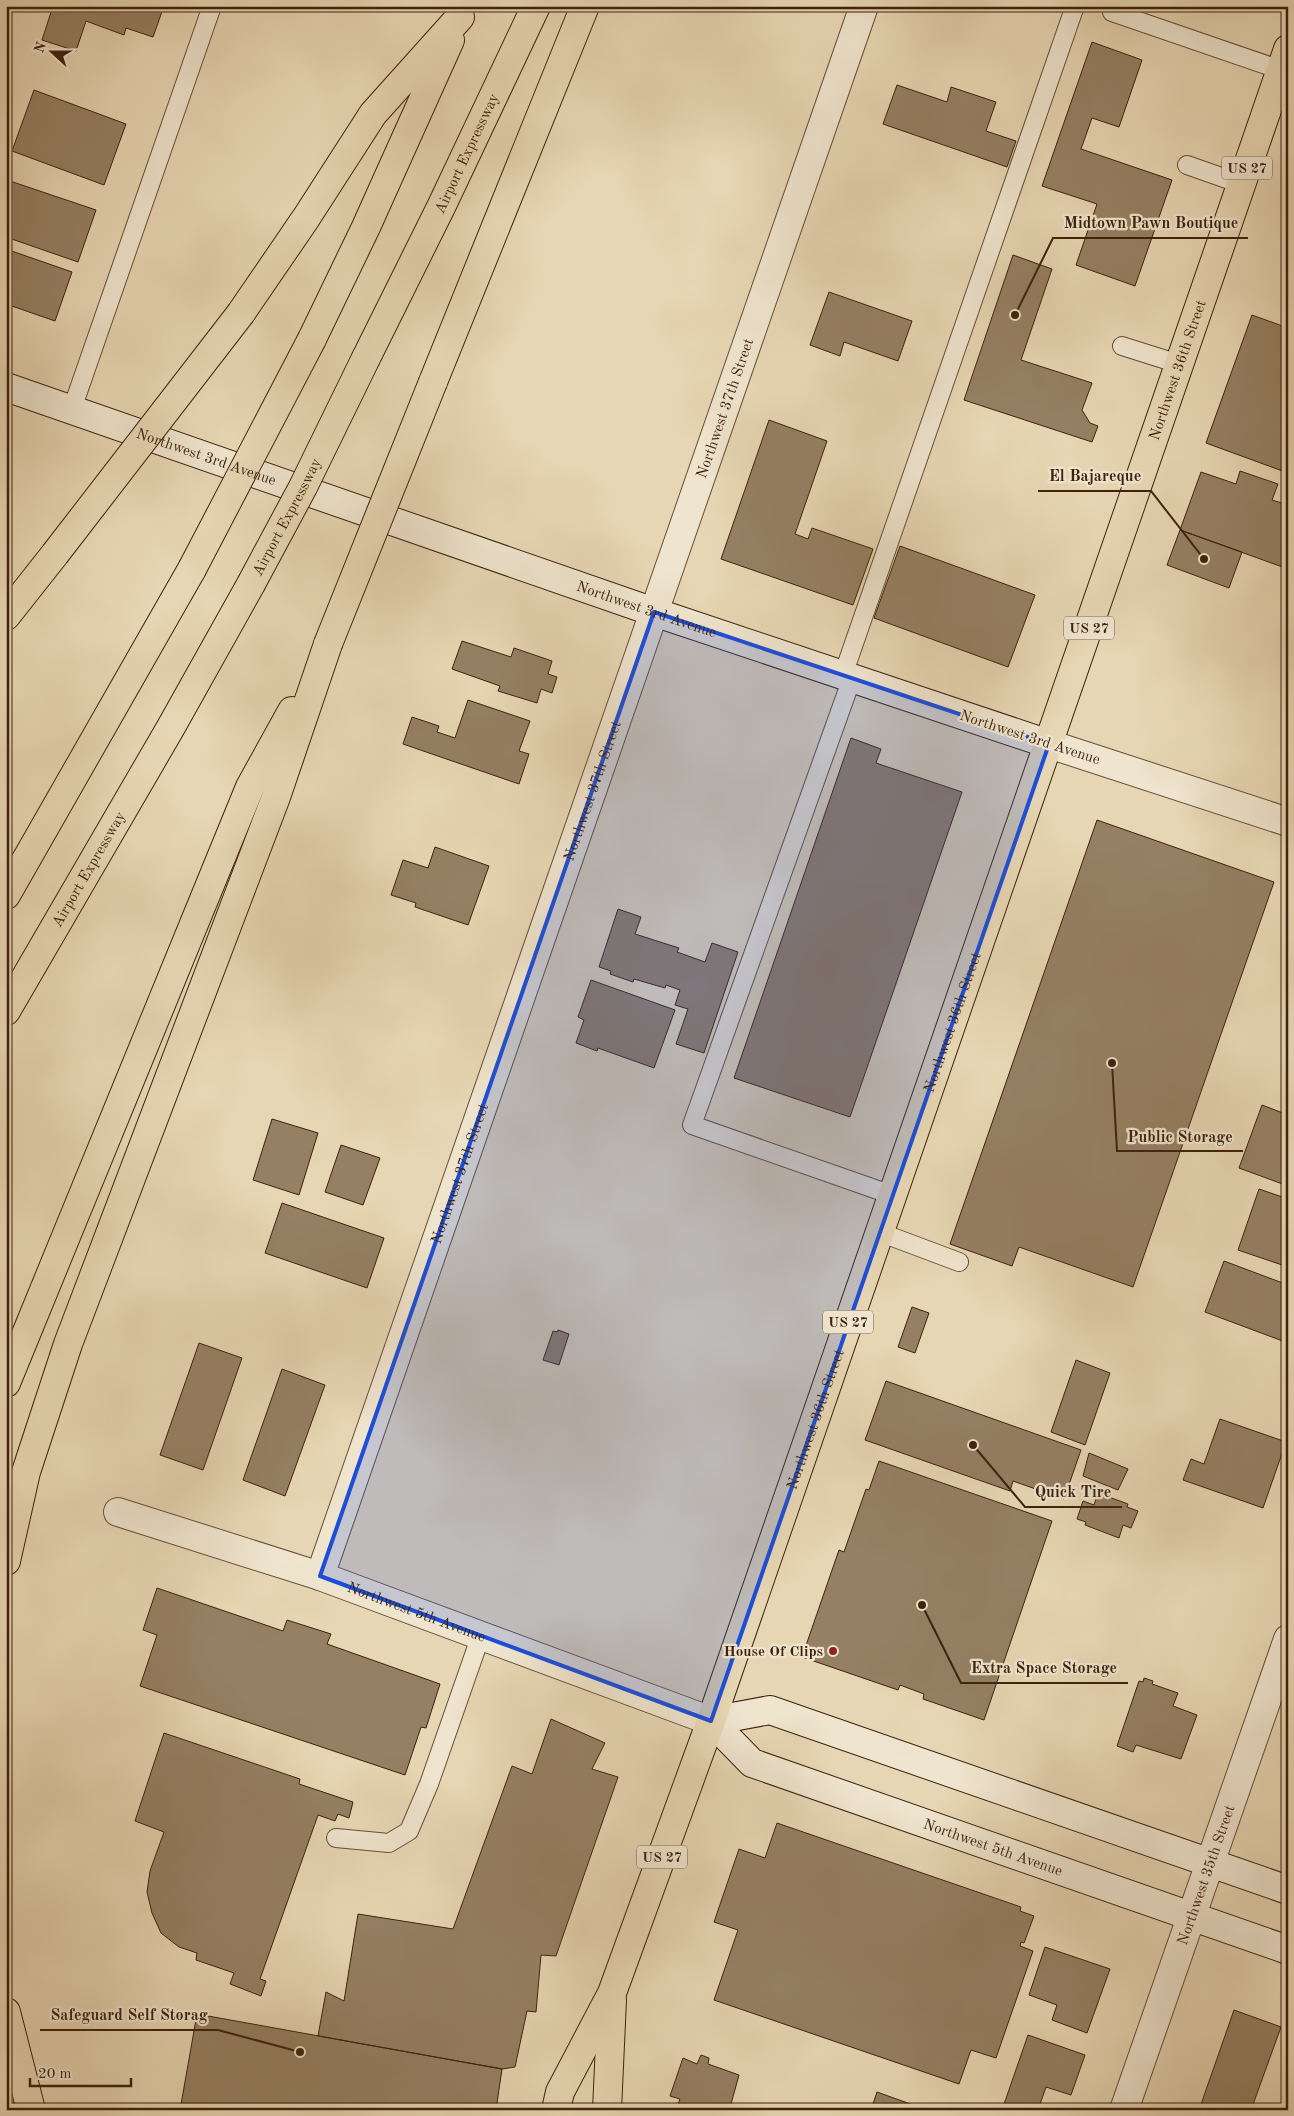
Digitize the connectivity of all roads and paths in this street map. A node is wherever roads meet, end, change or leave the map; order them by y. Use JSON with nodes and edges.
{"nodes":[{"id":1,"x":212,"y":6,"type":"edge"},
{"id":2,"x":536,"y":6,"type":"edge"},
{"id":3,"x":586,"y":6,"type":"edge"},
{"id":4,"x":864,"y":6,"type":"edge"},
{"id":5,"x":1075,"y":6,"type":"edge"},
{"id":6,"x":463,"y":12,"type":"edge"},
{"id":7,"x":1112,"y":12,"type":"dead end"},
{"id":8,"x":1284,"y":60,"type":"edge"},
{"id":9,"x":1187,"y":165,"type":"dead end"},
{"id":10,"x":1241,"y":184,"type":"junction"},
{"id":11,"x":1122,"y":346,"type":"dead end"},
{"id":12,"x":1179,"y":364,"type":"junction"},
{"id":13,"x":6,"y":387,"type":"edge"},
{"id":14,"x":72,"y":409,"type":"junction"},
{"id":15,"x":654,"y":612,"type":"junction"},
{"id":16,"x":6,"y":616,"type":"edge"},
{"id":17,"x":328,"y":644,"type":"junction"},
{"id":18,"x":848,"y":676,"type":"junction"},
{"id":19,"x":1048,"y":744,"type":"junction"},
{"id":20,"x":1288,"y":822,"type":"edge"},
{"id":21,"x":6,"y":895,"type":"edge"},
{"id":22,"x":6,"y":1011,"type":"edge"},
{"id":23,"x":892,"y":1195,"type":"junction"},
{"id":24,"x":879,"y":1232,"type":"junction"},
{"id":25,"x":959,"y":1262,"type":"dead end"},
{"id":26,"x":6,"y":1382,"type":"edge"},
{"id":27,"x":118,"y":1512,"type":"dead end"},
{"id":28,"x":6,"y":1561,"type":"edge"},
{"id":29,"x":320,"y":1576,"type":"junction"},
{"id":30,"x":480,"y":1635,"type":"junction"},
{"id":31,"x":1288,"y":1639,"type":"edge"},
{"id":32,"x":711,"y":1721,"type":"junction"},
{"id":33,"x":336,"y":1838,"type":"dead end"},
{"id":34,"x":1209,"y":1863,"type":"junction"},
{"id":35,"x":1288,"y":1890,"type":"edge"},
{"id":36,"x":1190,"y":1916,"type":"junction"},
{"id":37,"x":1288,"y":1950,"type":"edge"},
{"id":38,"x":612,"y":1993,"type":"junction"},
{"id":39,"x":6,"y":2012,"type":"edge"},
{"id":40,"x":31,"y":2110,"type":"edge"},
{"id":41,"x":556,"y":2110,"type":"edge"},
{"id":42,"x":607,"y":2110,"type":"edge"},
{"id":43,"x":1124,"y":2110,"type":"edge"}],
"edges":[{"from":1,"to":14,"type":"lane"},
{"from":2,"to":22,"type":"main road","name":"Airport Expressway","bridge":true},
{"from":3,"to":17,"type":"main road","bridge":true},
{"from":4,"to":15,"type":"street","name":"Northwest 37th Street"},
{"from":5,"to":18,"type":"lane"},
{"from":6,"to":16,"type":"main road","bridge":true},
{"from":6,"to":21,"type":"main road","bridge":true},
{"from":7,"to":8,"type":"lane"},
{"from":8,"to":10,"type":"main road","name":"Northwest 36th Street","number":"US 27"},
{"from":9,"to":10,"type":"lane"},
{"from":10,"to":12,"type":"main road","name":"Northwest 36th Street","number":"US 27"},
{"from":11,"to":12,"type":"lane"},
{"from":12,"to":19,"type":"main road","name":"Northwest 36th Street","number":"US 27"},
{"from":13,"to":14,"type":"street","name":"Northwest 3rd Avenue"},
{"from":14,"to":15,"type":"street","name":"Northwest 3rd Avenue"},
{"from":15,"to":18,"type":"street","name":"Northwest 3rd Avenue"},
{"from":15,"to":29,"type":"street","name":"Northwest 37th Street"},
{"from":17,"to":26,"type":"main road"},
{"from":17,"to":28,"type":"main road"},
{"from":18,"to":19,"type":"street","name":"Northwest 3rd Avenue"},
{"from":18,"to":23,"type":"lane"},
{"from":19,"to":20,"type":"street","name":"Northwest 3rd Avenue"},
{"from":19,"to":23,"type":"main road","name":"Northwest 36th Street","number":"US 27"},
{"from":23,"to":24,"type":"main road","name":"Northwest 36th Street","number":"US 27"},
{"from":24,"to":25,"type":"lane"},
{"from":24,"to":32,"type":"main road","name":"Northwest 36th Street","number":"US 27"},
{"from":27,"to":29,"type":"street","name":"Northwest 5th Avenue"},
{"from":29,"to":30,"type":"street","name":"Northwest 5th Avenue"},
{"from":30,"to":32,"type":"street","name":"Northwest 5th Avenue"},
{"from":30,"to":33,"type":"lane"},
{"from":31,"to":34,"type":"street","name":"Northwest 35th Street"},
{"from":32,"to":34,"type":"street"},
{"from":32,"to":36,"type":"street","name":"Northwest 5th Avenue"},
{"from":32,"to":38,"type":"main road","name":"Northwest 36th Street","number":"US 27"},
{"from":34,"to":35,"type":"street"},
{"from":34,"to":36,"type":"street","name":"Northwest 35th Street"},
{"from":36,"to":37,"type":"street","name":"Northwest 5th Avenue"},
{"from":36,"to":43,"type":"street","name":"Northwest 35th Street"},
{"from":38,"to":41,"type":"main road","name":"Northwest 36th Street","number":"US 27"},
{"from":38,"to":42,"type":"main road","name":"Northwest 36th Street","number":"US 27"},
{"from":39,"to":40,"type":"main road"}]}
